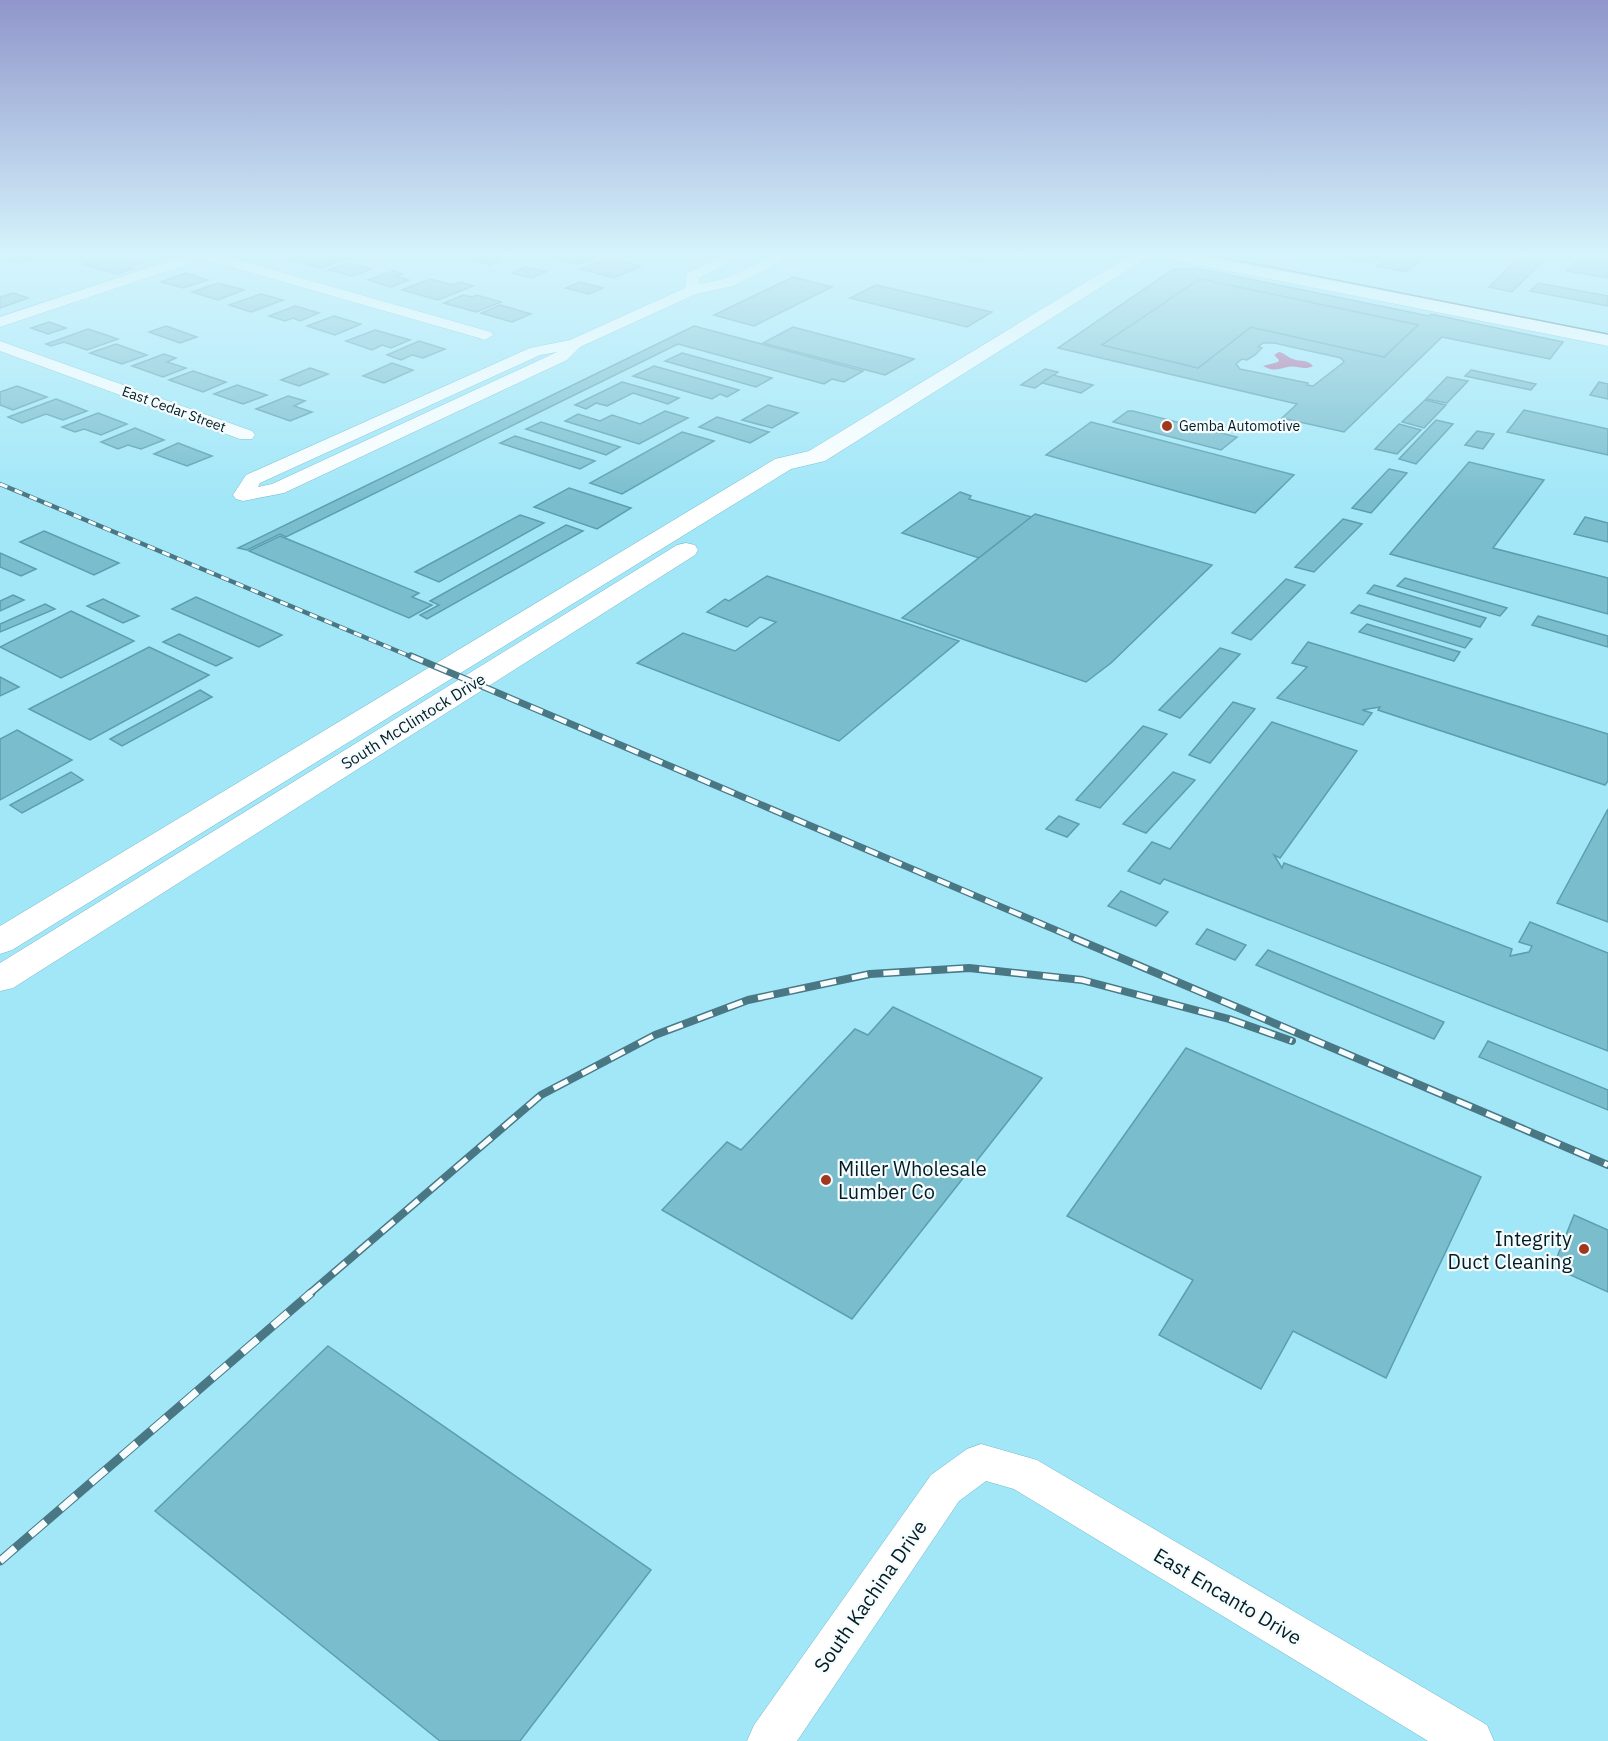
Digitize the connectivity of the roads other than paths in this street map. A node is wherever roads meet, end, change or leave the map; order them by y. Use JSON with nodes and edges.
{"nodes":[{"id":1,"x":589,"y":337,"type":"edge"},
{"id":2,"x":1009,"y":337,"type":"edge"},
{"id":3,"x":574,"y":344,"type":"junction"},
{"id":4,"x":0,"y":346,"type":"edge"},
{"id":5,"x":246,"y":435,"type":"dead end"},
{"id":6,"x":817,"y":456,"type":"junction"},
{"id":7,"x":0,"y":942,"type":"edge"},
{"id":8,"x":0,"y":979,"type":"edge"},
{"id":9,"x":981,"y":1462,"type":"joint"},
{"id":10,"x":770,"y":1741,"type":"edge"},
{"id":11,"x":1471,"y":1741,"type":"edge"}],
"edges":[{"from":1,"to":3,"type":"street"},
{"from":2,"to":6,"type":"main road","name":"South McClintock Drive"},
{"from":3,"to":3,"type":"street"},
{"from":4,"to":5,"type":"street","name":"East Cedar Street"},
{"from":6,"to":7,"type":"main road","name":"South McClintock Drive"},
{"from":6,"to":8,"type":"main road","name":"South McClintock Drive"},
{"from":9,"to":10,"type":"street","name":"South Kachina Drive"},
{"from":9,"to":11,"type":"street","name":"East Encanto Drive"}]}
